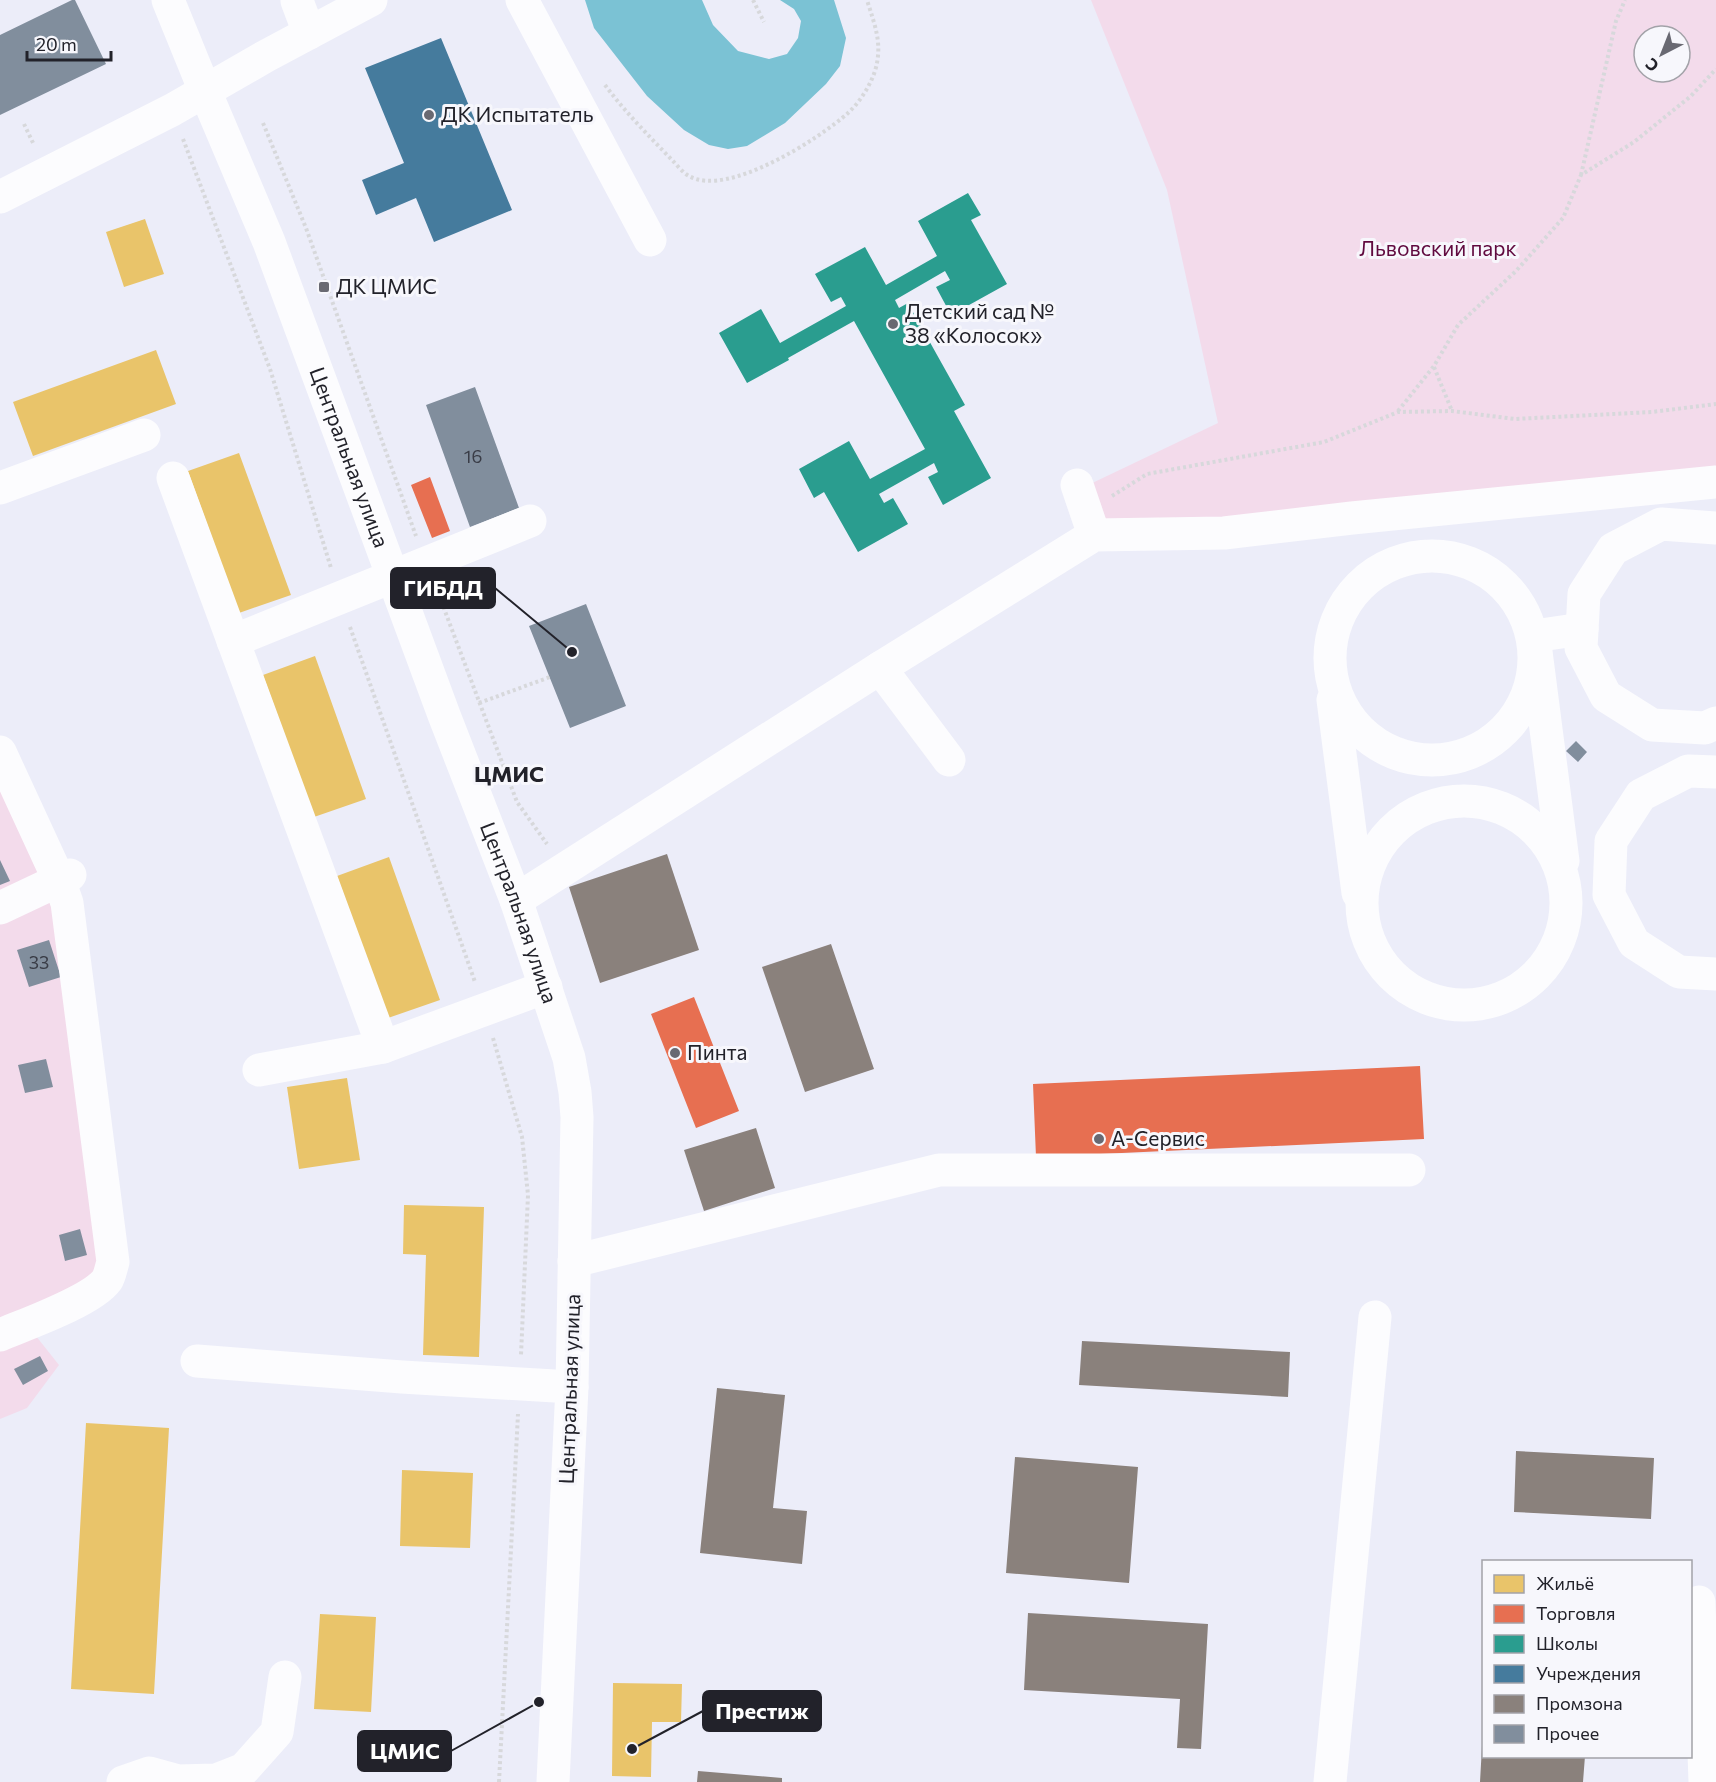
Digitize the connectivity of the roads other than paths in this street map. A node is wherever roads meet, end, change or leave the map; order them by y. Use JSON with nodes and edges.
{"nodes":[{"id":1,"x":168,"y":0,"type":"edge"},
{"id":2,"x":371,"y":0,"type":"edge"},
{"id":3,"x":522,"y":0,"type":"edge"},
{"id":4,"x":297,"y":1,"type":"edge"},
{"id":5,"x":309,"y":33,"type":"junction"},
{"id":6,"x":205,"y":92,"type":"junction"},
{"id":7,"x":0,"y":197,"type":"edge"},
{"id":8,"x":650,"y":240,"type":"dead end"},
{"id":9,"x":144,"y":435,"type":"dead end"},
{"id":10,"x":173,"y":478,"type":"dead end"},
{"id":11,"x":1716,"y":482,"type":"edge"},
{"id":12,"x":0,"y":488,"type":"edge"},
{"id":13,"x":530,"y":521,"type":"dead end"},
{"id":14,"x":1716,"y":528,"type":"edge"},
{"id":15,"x":393,"y":576,"type":"junction"},
{"id":16,"x":1582,"y":629,"type":"junction"},
{"id":17,"x":1534,"y":636,"type":"junction"},
{"id":18,"x":233,"y":641,"type":"junction"},
{"id":19,"x":880,"y":668,"type":"junction"},
{"id":20,"x":1330,"y":680,"type":"junction"},
{"id":21,"x":1712,"y":731,"type":"edge"},
{"id":22,"x":0,"y":752,"type":"edge"},
{"id":23,"x":949,"y":760,"type":"dead end"},
{"id":24,"x":1716,"y":772,"type":"edge"},
{"id":25,"x":65,"y":878,"type":"junction"},
{"id":26,"x":1566,"y":880,"type":"junction"},
{"id":27,"x":516,"y":900,"type":"junction"},
{"id":28,"x":0,"y":908,"type":"edge"},
{"id":29,"x":1362,"y":924,"type":"junction"},
{"id":30,"x":1716,"y":974,"type":"edge"},
{"id":31,"x":546,"y":987,"type":"junction"},
{"id":32,"x":383,"y":1047,"type":"junction"},
{"id":33,"x":260,"y":1070,"type":"dead end"},
{"id":34,"x":1409,"y":1170,"type":"dead end"},
{"id":35,"x":574,"y":1261,"type":"junction"},
{"id":36,"x":1375,"y":1317,"type":"dead end"},
{"id":37,"x":0,"y":1335,"type":"edge"},
{"id":38,"x":197,"y":1361,"type":"dead end"},
{"id":39,"x":572,"y":1387,"type":"junction"},
{"id":40,"x":1699,"y":1602,"type":"dead end"},
{"id":41,"x":285,"y":1677,"type":"dead end"},
{"id":42,"x":123,"y":1782,"type":"edge"},
{"id":43,"x":553,"y":1782,"type":"edge"},
{"id":44,"x":1330,"y":1782,"type":"edge"},
{"id":45,"x":1705,"y":1782,"type":"edge"}],
"edges":[{"from":1,"to":6,"type":"street","name":"Центральная улица"},
{"from":2,"to":5,"type":"street"},
{"from":3,"to":8,"type":"street"},
{"from":4,"to":5,"type":"street"},
{"from":5,"to":6,"type":"street"},
{"from":6,"to":7,"type":"street"},
{"from":6,"to":15,"type":"street","name":"Центральная улица"},
{"from":9,"to":12,"type":"street"},
{"from":10,"to":18,"type":"street"},
{"from":11,"to":19,"type":"street"},
{"from":13,"to":15,"type":"street"},
{"from":14,"to":16,"type":"street"},
{"from":15,"to":18,"type":"street"},
{"from":15,"to":27,"type":"street","name":"Центральная улица"},
{"from":16,"to":17,"type":"street"},
{"from":16,"to":21,"type":"street"},
{"from":17,"to":20,"type":"street"},
{"from":17,"to":20,"type":"street"},
{"from":17,"to":26,"type":"street"},
{"from":18,"to":32,"type":"street"},
{"from":19,"to":23,"type":"street"},
{"from":19,"to":27,"type":"street"},
{"from":20,"to":29,"type":"street"},
{"from":22,"to":25,"type":"street"},
{"from":24,"to":30,"type":"street"},
{"from":25,"to":28,"type":"street"},
{"from":25,"to":37,"type":"street"},
{"from":26,"to":29,"type":"street"},
{"from":26,"to":29,"type":"street"},
{"from":27,"to":31,"type":"street","name":"Центральная улица"},
{"from":31,"to":32,"type":"street"},
{"from":31,"to":35,"type":"street","name":"Центральная улица"},
{"from":32,"to":33,"type":"street"},
{"from":34,"to":35,"type":"street"},
{"from":35,"to":39,"type":"street","name":"Центральная улица"},
{"from":36,"to":44,"type":"street"},
{"from":38,"to":39,"type":"street"},
{"from":39,"to":43,"type":"street","name":"Центральная улица"},
{"from":40,"to":45,"type":"street"},
{"from":41,"to":42,"type":"street"}]}
